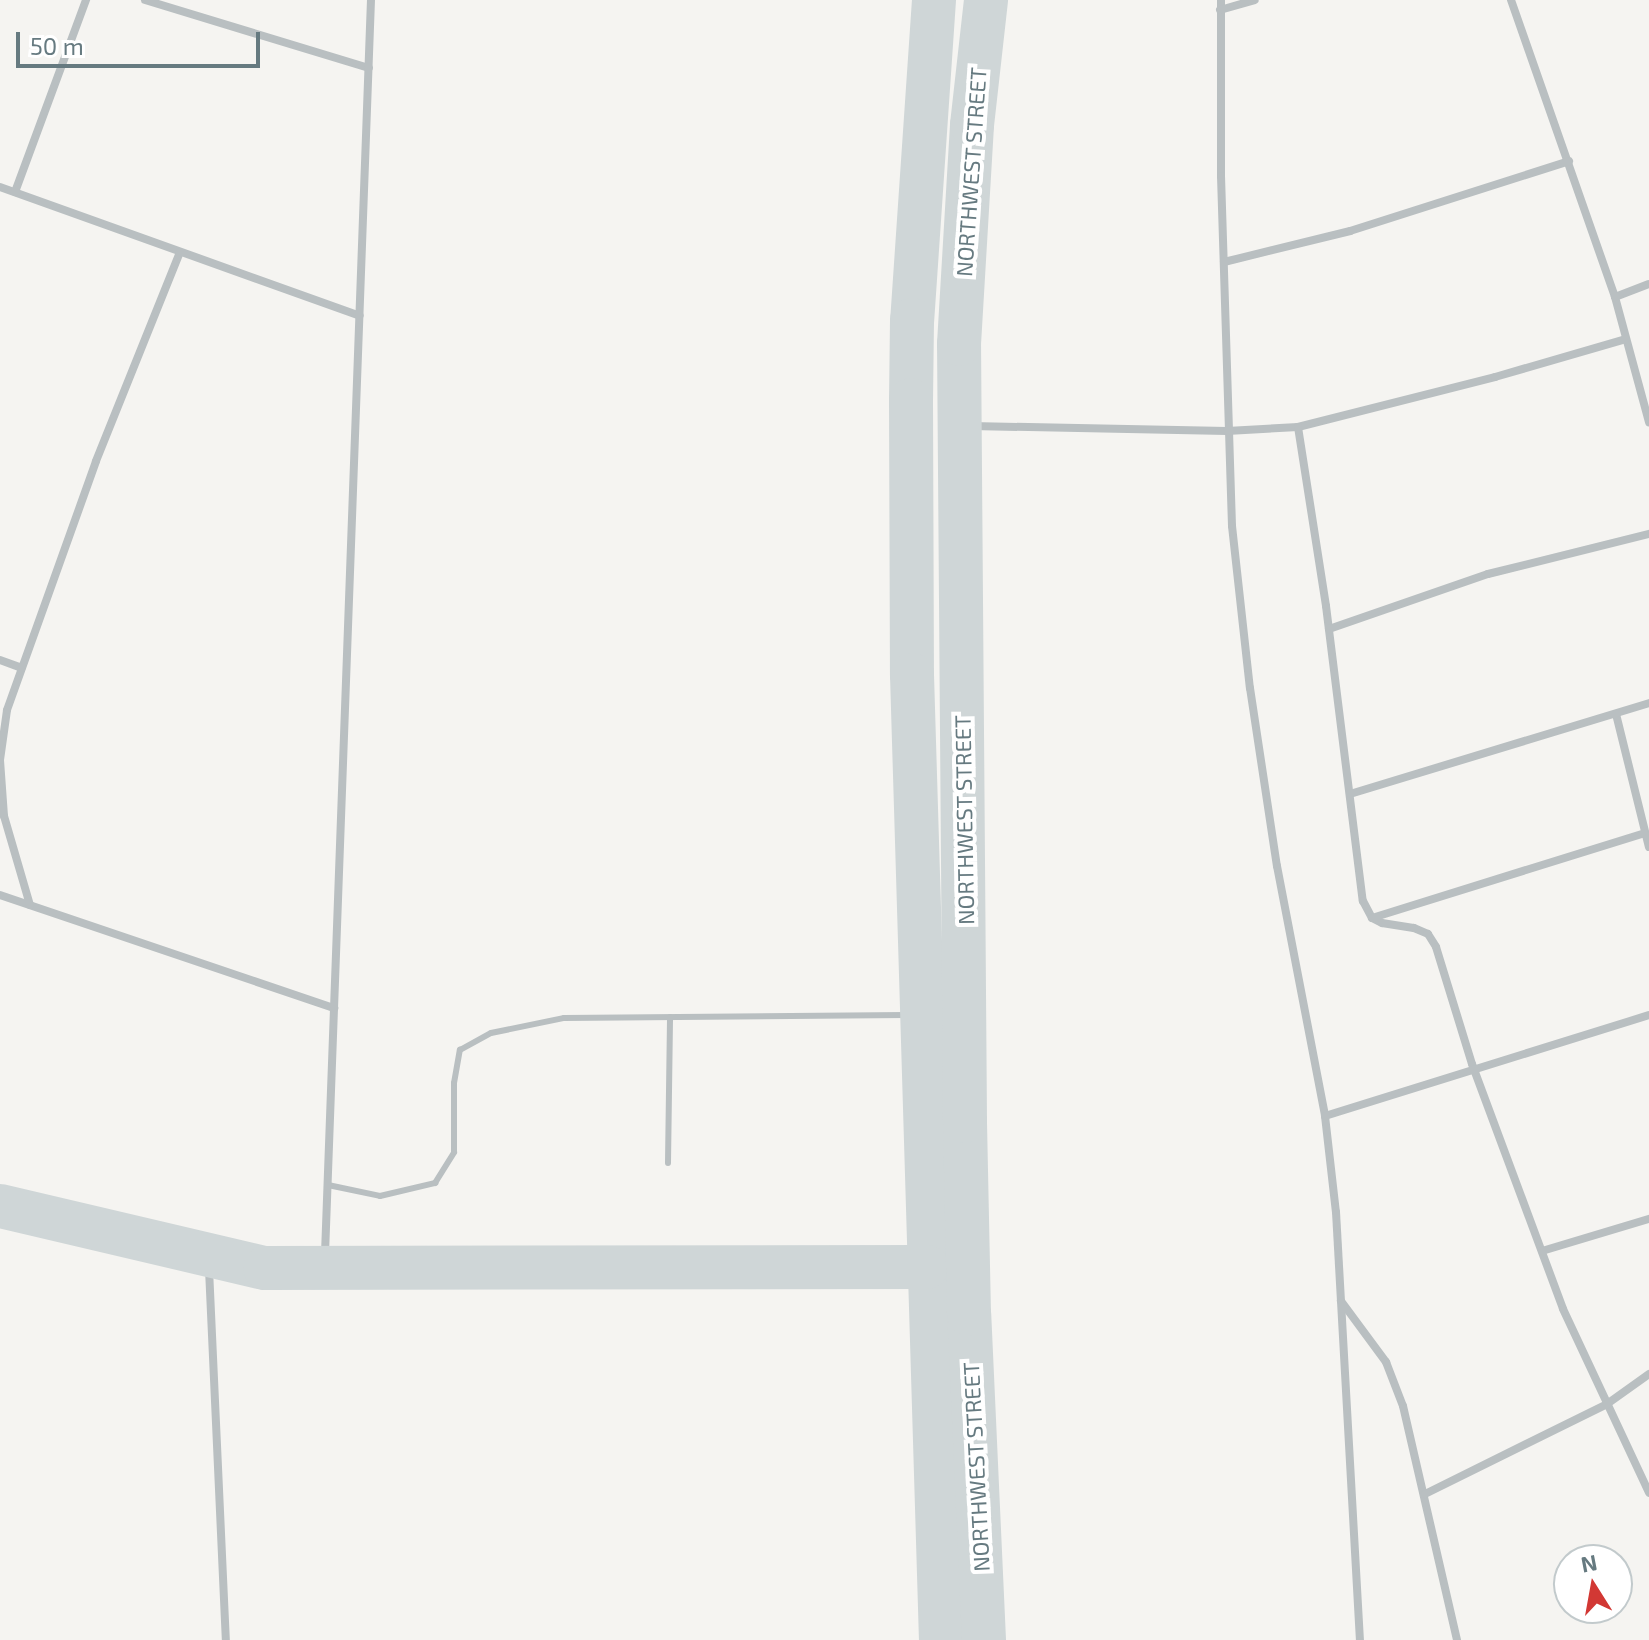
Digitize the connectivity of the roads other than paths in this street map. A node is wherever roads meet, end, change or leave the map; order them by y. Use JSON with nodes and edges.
{"nodes":[{"id":1,"x":86,"y":0,"type":"edge"},
{"id":2,"x":145,"y":0,"type":"edge"},
{"id":3,"x":371,"y":0,"type":"edge"},
{"id":4,"x":934,"y":0,"type":"edge"},
{"id":5,"x":986,"y":0,"type":"edge"},
{"id":6,"x":1255,"y":0,"type":"edge"},
{"id":7,"x":1511,"y":0,"type":"edge"},
{"id":8,"x":1221,"y":5,"type":"edge"},
{"id":9,"x":369,"y":68,"type":"junction"},
{"id":10,"x":1569,"y":161,"type":"junction"},
{"id":11,"x":0,"y":187,"type":"edge"},
{"id":12,"x":15,"y":192,"type":"junction"},
{"id":13,"x":180,"y":252,"type":"junction"},
{"id":14,"x":1224,"y":262,"type":"junction"},
{"id":15,"x":1649,"y":284,"type":"edge"},
{"id":16,"x":1615,"y":297,"type":"junction"},
{"id":17,"x":360,"y":316,"type":"junction"},
{"id":18,"x":1626,"y":339,"type":"junction"},
{"id":19,"x":1649,"y":422,"type":"edge"},
{"id":20,"x":959,"y":425,"type":"junction"},
{"id":21,"x":1298,"y":427,"type":"junction"},
{"id":22,"x":1227,"y":431,"type":"junction"},
{"id":23,"x":1649,"y":534,"type":"edge"},
{"id":24,"x":1329,"y":629,"type":"junction"},
{"id":25,"x":0,"y":660,"type":"edge"},
{"id":26,"x":22,"y":668,"type":"junction"},
{"id":27,"x":1649,"y":703,"type":"edge"},
{"id":28,"x":1616,"y":714,"type":"junction"},
{"id":29,"x":1350,"y":794,"type":"junction"},
{"id":30,"x":1645,"y":833,"type":"junction"},
{"id":31,"x":1649,"y":847,"type":"edge"},
{"id":32,"x":0,"y":895,"type":"edge"},
{"id":33,"x":30,"y":905,"type":"junction"},
{"id":34,"x":1372,"y":918,"type":"junction"},
{"id":35,"x":334,"y":1008,"type":"junction"},
{"id":36,"x":921,"y":1015,"type":"junction"},
{"id":37,"x":1649,"y":1015,"type":"edge"},
{"id":38,"x":670,"y":1017,"type":"junction"},
{"id":39,"x":1475,"y":1070,"type":"junction"},
{"id":40,"x":1325,"y":1116,"type":"junction"},
{"id":41,"x":668,"y":1163,"type":"dead end"},
{"id":42,"x":328,"y":1185,"type":"junction"},
{"id":43,"x":0,"y":1206,"type":"edge"},
{"id":44,"x":1649,"y":1219,"type":"edge"},
{"id":45,"x":1542,"y":1251,"type":"junction"},
{"id":46,"x":209,"y":1254,"type":"junction"},
{"id":47,"x":325,"y":1267,"type":"junction"},
{"id":48,"x":927,"y":1267,"type":"junction"},
{"id":49,"x":1341,"y":1300,"type":"junction"},
{"id":50,"x":1649,"y":1374,"type":"edge"},
{"id":51,"x":1607,"y":1404,"type":"junction"},
{"id":52,"x":1649,"y":1493,"type":"edge"},
{"id":53,"x":1425,"y":1494,"type":"junction"},
{"id":54,"x":226,"y":1640,"type":"edge"},
{"id":55,"x":941,"y":1640,"type":"edge"},
{"id":56,"x":984,"y":1640,"type":"edge"},
{"id":57,"x":1360,"y":1640,"type":"edge"},
{"id":58,"x":1457,"y":1640,"type":"edge"}],
"edges":[{"from":1,"to":12,"type":"street"},
{"from":2,"to":9,"type":"street"},
{"from":3,"to":9,"type":"street"},
{"from":4,"to":36,"type":"main road","name":"NORTHWEST STREET"},
{"from":5,"to":20,"type":"main road","name":"NORTHWEST STREET"},
{"from":6,"to":8,"type":"street"},
{"from":7,"to":10,"type":"street"},
{"from":8,"to":14,"type":"street"},
{"from":9,"to":17,"type":"street"},
{"from":10,"to":14,"type":"street"},
{"from":10,"to":16,"type":"street"},
{"from":11,"to":12,"type":"street"},
{"from":12,"to":13,"type":"street"},
{"from":13,"to":17,"type":"street"},
{"from":13,"to":26,"type":"street"},
{"from":14,"to":22,"type":"street"},
{"from":15,"to":16,"type":"street"},
{"from":16,"to":18,"type":"street"},
{"from":17,"to":35,"type":"street"},
{"from":18,"to":19,"type":"street"},
{"from":18,"to":21,"type":"street"},
{"from":20,"to":22,"type":"street"},
{"from":20,"to":56,"type":"main road","name":"NORTHWEST STREET"},
{"from":21,"to":22,"type":"street"},
{"from":21,"to":24,"type":"street"},
{"from":22,"to":40,"type":"street"},
{"from":23,"to":24,"type":"street"},
{"from":24,"to":29,"type":"street"},
{"from":25,"to":26,"type":"street"},
{"from":26,"to":33,"type":"street"},
{"from":27,"to":28,"type":"street"},
{"from":28,"to":29,"type":"street"},
{"from":28,"to":30,"type":"street"},
{"from":29,"to":34,"type":"street"},
{"from":30,"to":31,"type":"street"},
{"from":30,"to":34,"type":"street"},
{"from":32,"to":33,"type":"street"},
{"from":33,"to":35,"type":"street"},
{"from":34,"to":39,"type":"street"},
{"from":35,"to":42,"type":"street"},
{"from":36,"to":38,"type":"lane"},
{"from":36,"to":48,"type":"main road","name":"NORTHWEST STREET"},
{"from":37,"to":39,"type":"street"},
{"from":38,"to":41,"type":"lane"},
{"from":38,"to":42,"type":"lane"},
{"from":39,"to":40,"type":"street"},
{"from":39,"to":45,"type":"street"},
{"from":40,"to":49,"type":"street"},
{"from":42,"to":47,"type":"street"},
{"from":43,"to":46,"type":"main road"},
{"from":44,"to":45,"type":"street"},
{"from":45,"to":51,"type":"street"},
{"from":46,"to":47,"type":"main road"},
{"from":46,"to":54,"type":"street"},
{"from":47,"to":48,"type":"main road"},
{"from":48,"to":55,"type":"main road","name":"NORTHWEST STREET"},
{"from":49,"to":53,"type":"street"},
{"from":49,"to":57,"type":"street"},
{"from":50,"to":51,"type":"street"},
{"from":51,"to":52,"type":"street"},
{"from":51,"to":53,"type":"street"},
{"from":53,"to":58,"type":"street"}]}
